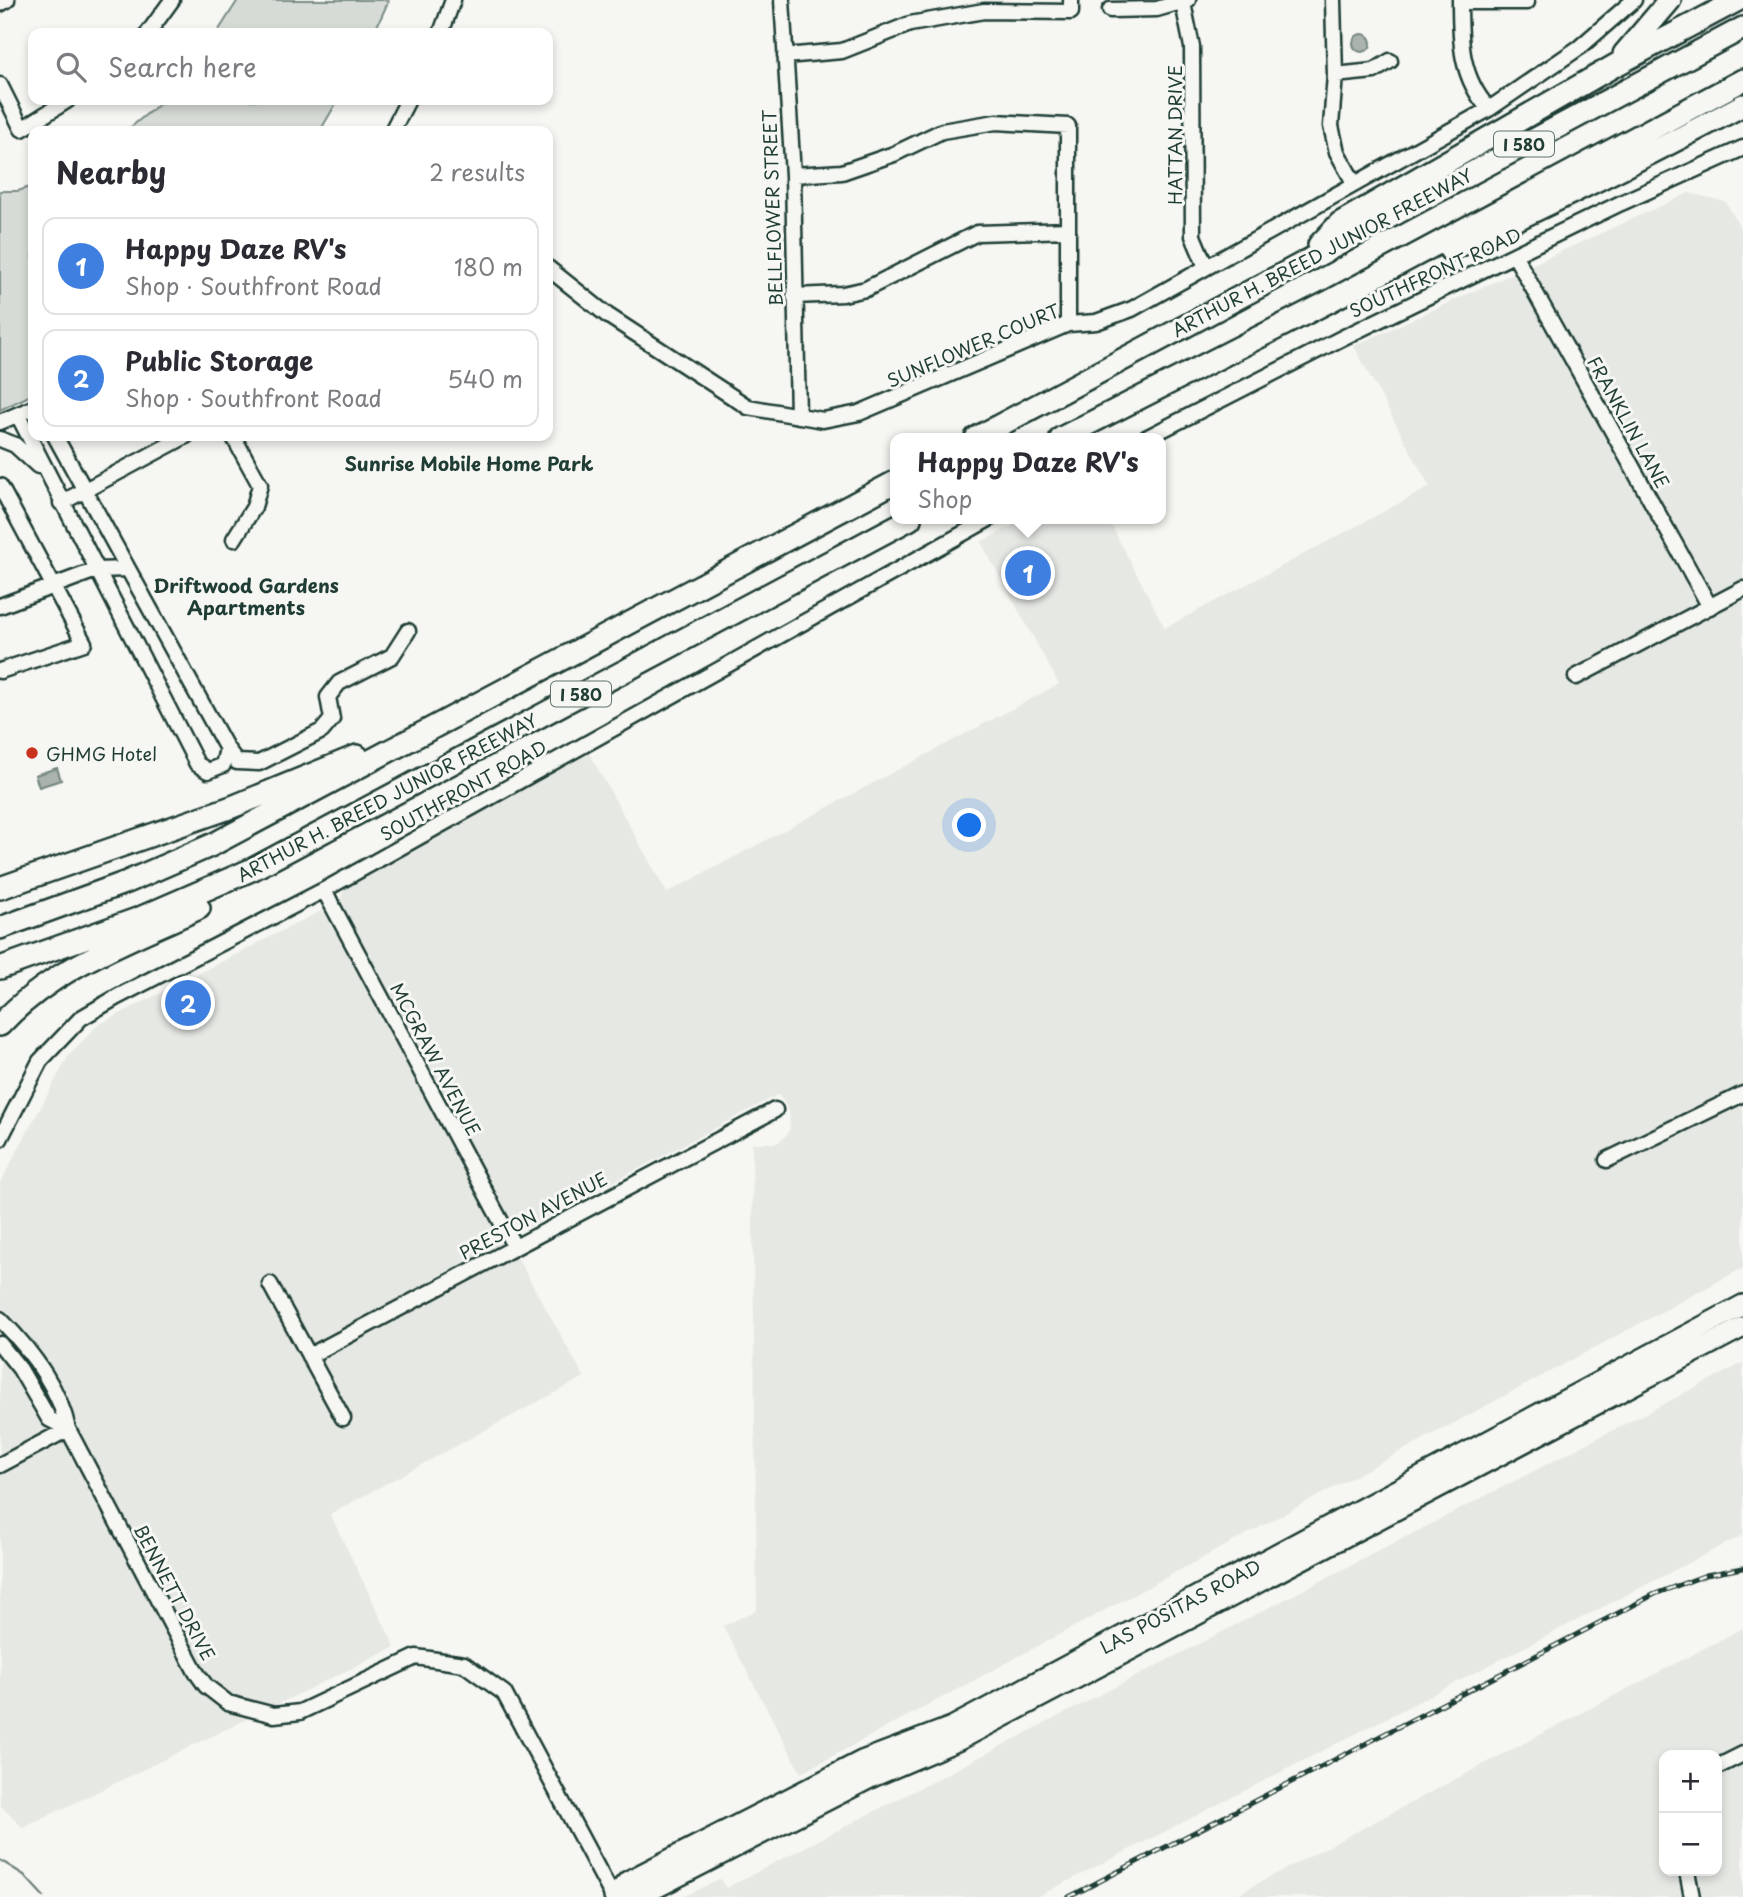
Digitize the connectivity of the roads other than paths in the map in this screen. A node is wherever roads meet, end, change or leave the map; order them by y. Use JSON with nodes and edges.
{"nodes":[{"id":1,"x":7,"y":0,"type":"edge"},
{"id":2,"x":173,"y":0,"type":"edge"},
{"id":3,"x":453,"y":0,"type":"edge"},
{"id":4,"x":782,"y":0,"type":"edge"},
{"id":5,"x":1333,"y":0,"type":"edge"},
{"id":6,"x":1634,"y":0,"type":"edge"},
{"id":7,"x":1670,"y":0,"type":"edge"},
{"id":8,"x":1738,"y":0,"type":"edge"},
{"id":9,"x":1185,"y":1,"type":"edge"},
{"id":10,"x":1460,"y":1,"type":"edge"},
{"id":11,"x":1527,"y":2,"type":"dead end"},
{"id":12,"x":0,"y":4,"type":"edge"},
{"id":13,"x":1071,"y":6,"type":"edge"},
{"id":14,"x":1110,"y":10,"type":"dead end"},
{"id":15,"x":152,"y":28,"type":"edge"},
{"id":16,"x":443,"y":28,"type":"edge"},
{"id":17,"x":1743,"y":28,"type":"edge"},
{"id":18,"x":785,"y":55,"type":"junction"},
{"id":19,"x":1390,"y":61,"type":"dead end"},
{"id":20,"x":1614,"y":65,"type":"junction"},
{"id":21,"x":1335,"y":75,"type":"junction"},
{"id":22,"x":1743,"y":80,"type":"edge"},
{"id":23,"x":0,"y":85,"type":"edge"},
{"id":24,"x":60,"y":105,"type":"edge"},
{"id":25,"x":405,"y":105,"type":"edge"},
{"id":26,"x":1743,"y":105,"type":"edge"},
{"id":27,"x":1489,"y":109,"type":"junction"},
{"id":28,"x":1743,"y":113,"type":"edge"},
{"id":29,"x":1714,"y":123,"type":"junction"},
{"id":30,"x":395,"y":126,"type":"edge"},
{"id":31,"x":1743,"y":148,"type":"edge"},
{"id":32,"x":793,"y":176,"type":"junction"},
{"id":33,"x":1354,"y":183,"type":"junction"},
{"id":34,"x":1069,"y":230,"type":"junction"},
{"id":35,"x":1515,"y":256,"type":"junction"},
{"id":36,"x":1306,"y":260,"type":"junction"},
{"id":37,"x":1404,"y":260,"type":"junction"},
{"id":38,"x":1206,"y":267,"type":"junction"},
{"id":39,"x":553,"y":272,"type":"edge"},
{"id":40,"x":794,"y":296,"type":"junction"},
{"id":41,"x":1069,"y":324,"type":"junction"},
{"id":42,"x":28,"y":410,"type":"edge"},
{"id":43,"x":18,"y":415,"type":"junction"},
{"id":44,"x":799,"y":416,"type":"junction"},
{"id":45,"x":0,"y":422,"type":"edge"},
{"id":46,"x":985,"y":433,"type":"edge"},
{"id":47,"x":1071,"y":433,"type":"edge"},
{"id":48,"x":1156,"y":433,"type":"edge"},
{"id":49,"x":28,"y":436,"type":"edge"},
{"id":50,"x":0,"y":439,"type":"edge"},
{"id":51,"x":30,"y":441,"type":"edge"},
{"id":52,"x":58,"y":441,"type":"edge"},
{"id":53,"x":67,"y":441,"type":"edge"},
{"id":54,"x":177,"y":441,"type":"edge"},
{"id":55,"x":236,"y":441,"type":"edge"},
{"id":56,"x":73,"y":468,"type":"junction"},
{"id":57,"x":48,"y":478,"type":"junction"},
{"id":58,"x":890,"y":485,"type":"edge"},
{"id":59,"x":0,"y":486,"type":"edge"},
{"id":60,"x":85,"y":490,"type":"junction"},
{"id":61,"x":61,"y":503,"type":"junction"},
{"id":62,"x":901,"y":524,"type":"edge"},
{"id":63,"x":980,"y":524,"type":"edge"},
{"id":64,"x":234,"y":539,"type":"dead end"},
{"id":65,"x":128,"y":569,"type":"junction"},
{"id":66,"x":96,"y":570,"type":"junction"},
{"id":67,"x":54,"y":588,"type":"junction"},
{"id":68,"x":1743,"y":589,"type":"edge"},
{"id":69,"x":0,"y":606,"type":"edge"},
{"id":70,"x":1710,"y":607,"type":"junction"},
{"id":71,"x":408,"y":631,"type":"dead end"},
{"id":72,"x":0,"y":671,"type":"edge"},
{"id":73,"x":1576,"y":677,"type":"dead end"},
{"id":74,"x":460,"y":713,"type":"junction"},
{"id":75,"x":227,"y":749,"type":"junction"},
{"id":76,"x":253,"y":869,"type":"junction"},
{"id":77,"x":1,"y":887,"type":"edge"},
{"id":78,"x":324,"y":890,"type":"junction"},
{"id":79,"x":0,"y":928,"type":"edge"},
{"id":80,"x":0,"y":968,"type":"edge"},
{"id":81,"x":0,"y":1025,"type":"edge"},
{"id":82,"x":1743,"y":1094,"type":"edge"},
{"id":83,"x":775,"y":1110,"type":"dead end"},
{"id":84,"x":0,"y":1139,"type":"edge"},
{"id":85,"x":1607,"y":1160,"type":"dead end"},
{"id":86,"x":514,"y":1246,"type":"junction"},
{"id":87,"x":270,"y":1284,"type":"dead end"},
{"id":88,"x":1743,"y":1305,"type":"edge"},
{"id":89,"x":0,"y":1319,"type":"edge"},
{"id":90,"x":1743,"y":1327,"type":"edge"},
{"id":91,"x":0,"y":1344,"type":"edge"},
{"id":92,"x":309,"y":1356,"type":"junction"},
{"id":93,"x":343,"y":1419,"type":"dead end"},
{"id":94,"x":68,"y":1429,"type":"junction"},
{"id":95,"x":0,"y":1465,"type":"edge"},
{"id":96,"x":1743,"y":1754,"type":"edge"},
{"id":97,"x":1722,"y":1764,"type":"edge"},
{"id":98,"x":1688,"y":1876,"type":"edge"},
{"id":99,"x":614,"y":1897,"type":"edge"},
{"id":100,"x":621,"y":1897,"type":"edge"},
{"id":101,"x":1692,"y":1897,"type":"edge"}],
"edges":[{"from":1,"to":12,"type":"street"},
{"from":2,"to":15,"type":"street"},
{"from":3,"to":16,"type":"street"},
{"from":4,"to":18,"type":"street","name":"BELLFLOWER STREET"},
{"from":5,"to":21,"type":"street"},
{"from":6,"to":27,"type":"street","name":"SUNFLOWER COURT"},
{"from":7,"to":20,"type":"highway"},
{"from":8,"to":20,"type":"highway"},
{"from":9,"to":14,"type":"street"},
{"from":9,"to":38,"type":"street","name":"HATTAN DRIVE"},
{"from":10,"to":11,"type":"street"},
{"from":10,"to":27,"type":"street"},
{"from":13,"to":18,"type":"street"},
{"from":17,"to":36,"type":"highway","name":"ARTHUR H. BREED JUNIOR FREEWAY","number":"I 580"},
{"from":18,"to":32,"type":"street","name":"BELLFLOWER STREET"},
{"from":19,"to":21,"type":"street"},
{"from":20,"to":36,"type":"highway"},
{"from":21,"to":33,"type":"street"},
{"from":22,"to":37,"type":"highway","number":"I 580"},
{"from":23,"to":24,"type":"street"},
{"from":25,"to":30,"type":"street"},
{"from":26,"to":29,"type":"highway"},
{"from":27,"to":33,"type":"street","name":"SUNFLOWER COURT"},
{"from":28,"to":29,"type":"highway"},
{"from":29,"to":37,"type":"highway"},
{"from":31,"to":35,"type":"street","name":"SOUTHFRONT ROAD"},
{"from":32,"to":34,"type":"street"},
{"from":32,"to":40,"type":"street","name":"BELLFLOWER STREET"},
{"from":33,"to":38,"type":"street","name":"SUNFLOWER COURT"},
{"from":34,"to":40,"type":"street"},
{"from":34,"to":41,"type":"street"},
{"from":35,"to":48,"type":"street","name":"SOUTHFRONT ROAD"},
{"from":35,"to":70,"type":"street","name":"FRANKLIN LANE"},
{"from":36,"to":46,"type":"highway","name":"ARTHUR H. BREED JUNIOR FREEWAY","number":"I 580"},
{"from":37,"to":47,"type":"highway","number":"I 580"},
{"from":38,"to":41,"type":"street","name":"SUNFLOWER COURT"},
{"from":39,"to":44,"type":"street","name":"SUNFLOWER COURT"},
{"from":40,"to":44,"type":"street","name":"BELLFLOWER STREET"},
{"from":41,"to":44,"type":"street","name":"SUNFLOWER COURT"},
{"from":42,"to":43,"type":"street"},
{"from":43,"to":45,"type":"street"},
{"from":43,"to":49,"type":"street"},
{"from":50,"to":57,"type":"street"},
{"from":51,"to":57,"type":"street"},
{"from":52,"to":56,"type":"street"},
{"from":53,"to":56,"type":"street"},
{"from":54,"to":60,"type":"street"},
{"from":55,"to":64,"type":"street"},
{"from":56,"to":60,"type":"street"},
{"from":57,"to":61,"type":"street"},
{"from":58,"to":74,"type":"highway","number":"I 580"},
{"from":59,"to":67,"type":"street"},
{"from":60,"to":61,"type":"street"},
{"from":60,"to":65,"type":"street"},
{"from":61,"to":66,"type":"street"},
{"from":62,"to":76,"type":"highway","name":"ARTHUR H. BREED JUNIOR FREEWAY","number":"I 580"},
{"from":63,"to":78,"type":"street","name":"SOUTHFRONT ROAD"},
{"from":65,"to":66,"type":"street"},
{"from":65,"to":75,"type":"street"},
{"from":66,"to":67,"type":"street"},
{"from":66,"to":75,"type":"street"},
{"from":67,"to":69,"type":"street"},
{"from":67,"to":72,"type":"street"},
{"from":68,"to":70,"type":"street"},
{"from":70,"to":73,"type":"street"},
{"from":71,"to":75,"type":"street"},
{"from":74,"to":77,"type":"highway"},
{"from":74,"to":79,"type":"highway","number":"I 580"},
{"from":76,"to":80,"type":"highway","name":"ARTHUR H. BREED JUNIOR FREEWAY","number":"I 580"},
{"from":76,"to":81,"type":"highway"},
{"from":78,"to":84,"type":"street","name":"SOUTHFRONT ROAD"},
{"from":78,"to":86,"type":"street","name":"MCGRAW AVENUE"},
{"from":82,"to":85,"type":"street"},
{"from":83,"to":86,"type":"street","name":"PRESTON AVENUE"},
{"from":86,"to":92,"type":"street","name":"PRESTON AVENUE"},
{"from":87,"to":92,"type":"street"},
{"from":88,"to":99,"type":"main road","name":"LAS POSITAS ROAD"},
{"from":89,"to":94,"type":"street","name":"BENNETT DRIVE"},
{"from":90,"to":100,"type":"main road","name":"LAS POSITAS ROAD"},
{"from":91,"to":94,"type":"street","name":"BENNETT DRIVE"},
{"from":92,"to":93,"type":"street"},
{"from":94,"to":95,"type":"street"},
{"from":94,"to":99,"type":"street","name":"BENNETT DRIVE"},
{"from":96,"to":97,"type":"street"},
{"from":98,"to":101,"type":"street"}]}
